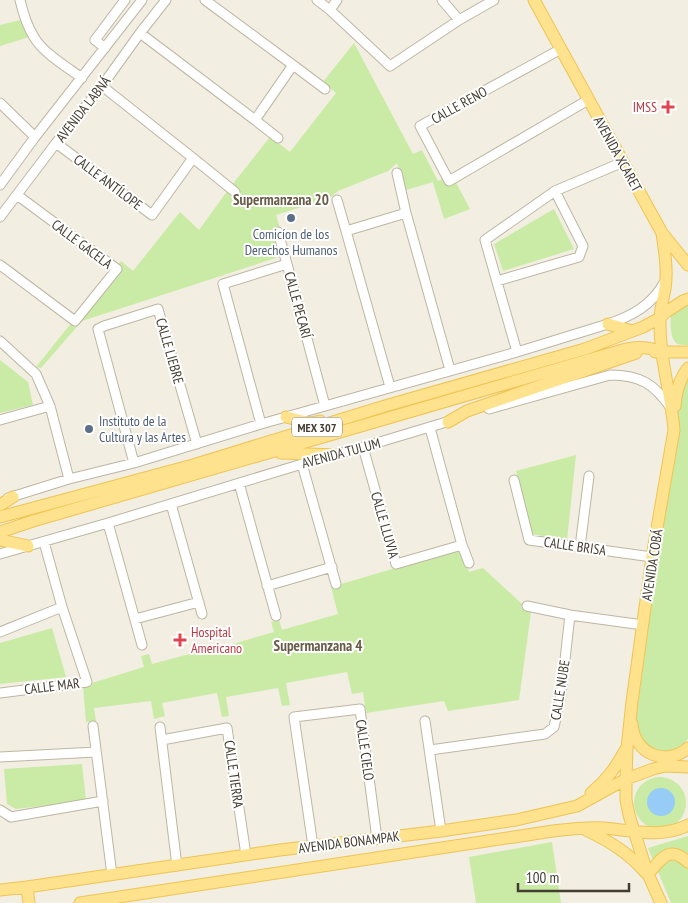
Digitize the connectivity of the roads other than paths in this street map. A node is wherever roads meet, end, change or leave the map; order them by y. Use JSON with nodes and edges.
{"nodes":[{"id":1,"x":20,"y":0,"type":"edge"},
{"id":2,"x":125,"y":0,"type":"edge"},
{"id":3,"x":142,"y":0,"type":"edge"},
{"id":4,"x":166,"y":0,"type":"edge"},
{"id":5,"x":205,"y":0,"type":"edge"},
{"id":6,"x":317,"y":0,"type":"edge"},
{"id":7,"x":337,"y":0,"type":"edge"},
{"id":8,"x":442,"y":0,"type":"edge"},
{"id":9,"x":494,"y":0,"type":"edge"},
{"id":10,"x":534,"y":0,"type":"edge"},
{"id":11,"x":330,"y":10,"type":"junction"},
{"id":12,"x":459,"y":20,"type":"junction"},
{"id":13,"x":140,"y":33,"type":"junction"},
{"id":14,"x":105,"y":48,"type":"junction"},
{"id":15,"x":561,"y":49,"type":"junction"},
{"id":16,"x":293,"y":65,"type":"junction"},
{"id":17,"x":82,"y":78,"type":"junction"},
{"id":18,"x":102,"y":86,"type":"junction"},
{"id":19,"x":325,"y":89,"type":"dead end"},
{"id":20,"x":588,"y":100,"type":"junction"},
{"id":21,"x":0,"y":103,"type":"edge"},
{"id":22,"x":255,"y":120,"type":"junction"},
{"id":23,"x":35,"y":137,"type":"junction"},
{"id":24,"x":278,"y":138,"type":"dead end"},
{"id":25,"x":56,"y":143,"type":"junction"},
{"id":26,"x":193,"y":158,"type":"junction"},
{"id":27,"x":623,"y":162,"type":"junction"},
{"id":28,"x":397,"y":173,"type":"dead end"},
{"id":29,"x":0,"y":185,"type":"edge"},
{"id":30,"x":555,"y":191,"type":"junction"},
{"id":31,"x":235,"y":192,"type":"dead end"},
{"id":32,"x":17,"y":195,"type":"junction"},
{"id":33,"x":337,"y":200,"type":"dead end"},
{"id":34,"x":406,"y":213,"type":"junction"},
{"id":35,"x":0,"y":217,"type":"edge"},
{"id":36,"x":346,"y":231,"type":"junction"},
{"id":37,"x":278,"y":232,"type":"dead end"},
{"id":38,"x":662,"y":233,"type":"junction"},
{"id":39,"x":287,"y":264,"type":"junction"},
{"id":40,"x":0,"y":265,"type":"edge"},
{"id":41,"x":688,"y":265,"type":"edge"},
{"id":42,"x":666,"y":279,"type":"junction"},
{"id":43,"x":497,"y":281,"type":"junction"},
{"id":44,"x":688,"y":299,"type":"edge"},
{"id":45,"x":660,"y":318,"type":"junction"},
{"id":46,"x":608,"y":324,"type":"junction"},
{"id":47,"x":632,"y":332,"type":"junction"},
{"id":48,"x":1,"y":344,"type":"edge"},
{"id":49,"x":517,"y":352,"type":"junction"},
{"id":50,"x":662,"y":352,"type":"junction"},
{"id":51,"x":688,"y":352,"type":"edge"},
{"id":52,"x":688,"y":368,"type":"edge"},
{"id":53,"x":450,"y":370,"type":"junction"},
{"id":54,"x":390,"y":387,"type":"junction"},
{"id":55,"x":50,"y":406,"type":"junction"},
{"id":56,"x":325,"y":406,"type":"junction"},
{"id":57,"x":385,"y":406,"type":"junction"},
{"id":58,"x":672,"y":410,"type":"junction"},
{"id":59,"x":286,"y":417,"type":"junction"},
{"id":60,"x":0,"y":420,"type":"edge"},
{"id":61,"x":448,"y":422,"type":"junction"},
{"id":62,"x":261,"y":424,"type":"junction"},
{"id":63,"x":430,"y":428,"type":"junction"},
{"id":64,"x":674,"y":430,"type":"junction"},
{"id":65,"x":197,"y":444,"type":"junction"},
{"id":66,"x":364,"y":447,"type":"junction"},
{"id":67,"x":269,"y":452,"type":"junction"},
{"id":68,"x":336,"y":455,"type":"junction"},
{"id":69,"x":134,"y":463,"type":"junction"},
{"id":70,"x":302,"y":464,"type":"junction"},
{"id":71,"x":589,"y":476,"type":"dead end"},
{"id":72,"x":69,"y":480,"type":"junction"},
{"id":73,"x":514,"y":480,"type":"dead end"},
{"id":74,"x":238,"y":483,"type":"junction"},
{"id":75,"x":13,"y":497,"type":"junction"},
{"id":76,"x":0,"y":499,"type":"edge"},
{"id":77,"x":170,"y":504,"type":"junction"},
{"id":78,"x":0,"y":505,"type":"edge"},
{"id":79,"x":0,"y":518,"type":"edge"},
{"id":80,"x":108,"y":523,"type":"junction"},
{"id":81,"x":0,"y":532,"type":"edge"},
{"id":82,"x":0,"y":540,"type":"edge"},
{"id":83,"x":44,"y":542,"type":"junction"},
{"id":84,"x":462,"y":545,"type":"junction"},
{"id":85,"x":28,"y":546,"type":"junction"},
{"id":86,"x":580,"y":547,"type":"junction"},
{"id":87,"x":0,"y":554,"type":"edge"},
{"id":88,"x":652,"y":557,"type":"junction"},
{"id":89,"x":469,"y":563,"type":"dead end"},
{"id":90,"x":332,"y":567,"type":"junction"},
{"id":91,"x":336,"y":584,"type":"dead end"},
{"id":92,"x":267,"y":586,"type":"junction"},
{"id":93,"x":199,"y":602,"type":"junction"},
{"id":94,"x":527,"y":606,"type":"dead end"},
{"id":95,"x":62,"y":607,"type":"junction"},
{"id":96,"x":202,"y":614,"type":"dead end"},
{"id":97,"x":570,"y":615,"type":"junction"},
{"id":98,"x":276,"y":616,"type":"dead end"},
{"id":99,"x":135,"y":619,"type":"junction"},
{"id":100,"x":643,"y":625,"type":"junction"},
{"id":101,"x":0,"y":632,"type":"edge"},
{"id":102,"x":142,"y":645,"type":"dead end"},
{"id":103,"x":0,"y":692,"type":"edge"},
{"id":104,"x":631,"y":710,"type":"junction"},
{"id":105,"x":425,"y":721,"type":"dead end"},
{"id":106,"x":93,"y":726,"type":"dead end"},
{"id":107,"x":160,"y":727,"type":"dead end"},
{"id":108,"x":162,"y":740,"type":"junction"},
{"id":109,"x":627,"y":748,"type":"junction"},
{"id":110,"x":688,"y":748,"type":"edge"},
{"id":111,"x":430,"y":750,"type":"junction"},
{"id":112,"x":96,"y":752,"type":"junction"},
{"id":113,"x":0,"y":757,"type":"edge"},
{"id":114,"x":674,"y":766,"type":"junction"},
{"id":115,"x":688,"y":767,"type":"edge"},
{"id":116,"x":644,"y":772,"type":"junction"},
{"id":117,"x":688,"y":778,"type":"edge"},
{"id":118,"x":626,"y":779,"type":"junction"},
{"id":119,"x":626,"y":800,"type":"junction"},
{"id":120,"x":103,"y":801,"type":"junction"},
{"id":121,"x":577,"y":806,"type":"junction"},
{"id":122,"x":0,"y":810,"type":"edge"},
{"id":123,"x":629,"y":815,"type":"junction"},
{"id":124,"x":516,"y":820,"type":"junction"},
{"id":125,"x":686,"y":825,"type":"edge"},
{"id":126,"x":472,"y":827,"type":"junction"},
{"id":127,"x":580,"y":828,"type":"junction"},
{"id":128,"x":441,"y":831,"type":"junction"},
{"id":129,"x":635,"y":832,"type":"junction"},
{"id":130,"x":653,"y":833,"type":"junction"},
{"id":131,"x":518,"y":836,"type":"junction"},
{"id":132,"x":377,"y":839,"type":"junction"},
{"id":133,"x":475,"y":843,"type":"junction"},
{"id":134,"x":313,"y":846,"type":"junction"},
{"id":135,"x":246,"y":855,"type":"junction"},
{"id":136,"x":688,"y":862,"type":"edge"},
{"id":137,"x":177,"y":866,"type":"junction"},
{"id":138,"x":112,"y":875,"type":"junction"},
{"id":139,"x":649,"y":876,"type":"junction"},
{"id":140,"x":27,"y":887,"type":"junction"},
{"id":141,"x":0,"y":890,"type":"edge"},
{"id":142,"x":29,"y":903,"type":"edge"},
{"id":143,"x":80,"y":903,"type":"edge"},
{"id":144,"x":661,"y":903,"type":"edge"}],
"edges":[{"from":1,"to":17,"type":"street"},
{"from":2,"to":14,"type":"street"},
{"from":3,"to":14,"type":"street","name":"AVENIDA LABNÁ"},
{"from":4,"to":13,"type":"street","name":"AVENIDA LABNÁ"},
{"from":5,"to":16,"type":"street"},
{"from":6,"to":11,"type":"street"},
{"from":7,"to":11,"type":"street"},
{"from":8,"to":12,"type":"street"},
{"from":9,"to":12,"type":"street"},
{"from":10,"to":15,"type":"main road","name":"AVENIDA XCARET"},
{"from":11,"to":12,"type":"street"},
{"from":13,"to":18,"type":"street","name":"AVENIDA LABNÁ"},
{"from":13,"to":22,"type":"street"},
{"from":14,"to":17,"type":"street","name":"AVENIDA LABNÁ"},
{"from":15,"to":20,"type":"main road","name":"AVENIDA XCARET"},
{"from":15,"to":20,"type":"street","name":"CALLE RENO"},
{"from":16,"to":19,"type":"street"},
{"from":16,"to":22,"type":"street"},
{"from":17,"to":23,"type":"street","name":"AVENIDA LABNÁ"},
{"from":18,"to":25,"type":"street","name":"AVENIDA LABNÁ"},
{"from":18,"to":26,"type":"street"},
{"from":20,"to":27,"type":"main road","name":"AVENIDA XCARET"},
{"from":21,"to":23,"type":"street"},
{"from":22,"to":24,"type":"street"},
{"from":23,"to":29,"type":"street","name":"AVENIDA LABNÁ"},
{"from":25,"to":26,"type":"street","name":"CALLE ANTÍLOPE"},
{"from":25,"to":32,"type":"street","name":"AVENIDA LABNÁ"},
{"from":26,"to":31,"type":"street"},
{"from":27,"to":30,"type":"street"},
{"from":27,"to":38,"type":"main road","name":"AVENIDA XCARET"},
{"from":28,"to":34,"type":"street"},
{"from":30,"to":43,"type":"street"},
{"from":30,"to":43,"type":"street"},
{"from":32,"to":35,"type":"street","name":"AVENIDA LABNÁ"},
{"from":32,"to":40,"type":"street","name":"CALLE GACELA"},
{"from":33,"to":36,"type":"street"},
{"from":34,"to":36,"type":"street"},
{"from":34,"to":53,"type":"street"},
{"from":36,"to":54,"type":"street"},
{"from":37,"to":39,"type":"street"},
{"from":38,"to":41,"type":"main road"},
{"from":38,"to":42,"type":"main road","name":"AVENIDA XCARET"},
{"from":39,"to":56,"type":"street","name":"CALLE PECARÍ"},
{"from":39,"to":62,"type":"street","name":"CALLE PECARÍ"},
{"from":42,"to":45,"type":"main road","name":"AVENIDA XCARET"},
{"from":42,"to":46,"type":"street"},
{"from":43,"to":49,"type":"street"},
{"from":44,"to":45,"type":"main road"},
{"from":45,"to":47,"type":"main road","number":"MEX 307"},
{"from":45,"to":50,"type":"main road","name":"AVENIDA XCARET"},
{"from":46,"to":47,"type":"main road"},
{"from":46,"to":49,"type":"street"},
{"from":47,"to":57,"type":"main road","number":"MEX 307"},
{"from":48,"to":55,"type":"street"},
{"from":49,"to":53,"type":"street"},
{"from":50,"to":51,"type":"main road"},
{"from":50,"to":58,"type":"main road","name":"AVENIDA COBÁ"},
{"from":50,"to":61,"type":"main road"},
{"from":50,"to":67,"type":"main road","name":"AVENIDA TULUM","number":"MEX 307"},
{"from":52,"to":64,"type":"main road"},
{"from":53,"to":54,"type":"street"},
{"from":54,"to":56,"type":"street"},
{"from":55,"to":60,"type":"street"},
{"from":55,"to":72,"type":"street"},
{"from":56,"to":59,"type":"street"},
{"from":57,"to":59,"type":"main road"},
{"from":57,"to":79,"type":"main road","number":"MEX 307"},
{"from":58,"to":61,"type":"street","name":"AVENIDA TULUM"},
{"from":58,"to":64,"type":"main road","name":"AVENIDA COBÁ"},
{"from":59,"to":62,"type":"street"},
{"from":61,"to":63,"type":"street","name":"AVENIDA TULUM"},
{"from":62,"to":65,"type":"street"},
{"from":63,"to":66,"type":"street","name":"AVENIDA TULUM"},
{"from":63,"to":84,"type":"street"},
{"from":64,"to":88,"type":"main road","name":"AVENIDA COBÁ"},
{"from":65,"to":69,"type":"street"},
{"from":65,"to":69,"type":"street","name":"CALLE LIEBRE"},
{"from":66,"to":68,"type":"street","name":"AVENIDA TULUM"},
{"from":66,"to":84,"type":"street","name":"CALLE LLUVIA"},
{"from":67,"to":68,"type":"main road"},
{"from":67,"to":81,"type":"main road","name":"AVENIDA TULUM","number":"MEX 307"},
{"from":68,"to":70,"type":"street","name":"AVENIDA TULUM"},
{"from":69,"to":72,"type":"street"},
{"from":70,"to":74,"type":"street","name":"AVENIDA TULUM"},
{"from":70,"to":90,"type":"street"},
{"from":71,"to":86,"type":"street"},
{"from":72,"to":75,"type":"street"},
{"from":73,"to":86,"type":"street","name":"CALLE BRISA"},
{"from":74,"to":77,"type":"street","name":"AVENIDA TULUM"},
{"from":74,"to":92,"type":"street"},
{"from":75,"to":76,"type":"street"},
{"from":75,"to":78,"type":"main road"},
{"from":77,"to":80,"type":"street","name":"AVENIDA TULUM"},
{"from":77,"to":93,"type":"street"},
{"from":80,"to":83,"type":"street","name":"AVENIDA TULUM"},
{"from":80,"to":99,"type":"street"},
{"from":82,"to":85,"type":"main road"},
{"from":83,"to":85,"type":"street","name":"AVENIDA TULUM"},
{"from":83,"to":95,"type":"street","name":"CALLE MAR"},
{"from":84,"to":89,"type":"street"},
{"from":85,"to":87,"type":"street","name":"AVENIDA TULUM"},
{"from":86,"to":88,"type":"street","name":"CALLE BRISA"},
{"from":88,"to":100,"type":"main road","name":"AVENIDA COBÁ"},
{"from":90,"to":91,"type":"street"},
{"from":90,"to":92,"type":"street"},
{"from":92,"to":98,"type":"street"},
{"from":93,"to":96,"type":"street"},
{"from":93,"to":99,"type":"street"},
{"from":94,"to":97,"type":"street"},
{"from":95,"to":101,"type":"street"},
{"from":95,"to":103,"type":"street","name":"CALLE MAR"},
{"from":97,"to":100,"type":"street"},
{"from":97,"to":111,"type":"street","name":"CALLE NUBE"},
{"from":99,"to":102,"type":"street"},
{"from":100,"to":104,"type":"main road","name":"AVENIDA COBÁ"},
{"from":104,"to":109,"type":"main road","name":"AVENIDA COBÁ"},
{"from":104,"to":110,"type":"main road"},
{"from":105,"to":111,"type":"street"},
{"from":106,"to":112,"type":"street"},
{"from":107,"to":108,"type":"street"},
{"from":108,"to":135,"type":"street","name":"CALLE TIERRA"},
{"from":108,"to":137,"type":"street"},
{"from":109,"to":118,"type":"main road","name":"AVENIDA COBÁ"},
{"from":109,"to":121,"type":"main road"},
{"from":111,"to":128,"type":"street"},
{"from":112,"to":113,"type":"street"},
{"from":112,"to":120,"type":"street"},
{"from":114,"to":115,"type":"main road","name":"AVENIDA BONAMPAK"},
{"from":114,"to":116,"type":"main road","name":"AVENIDA BONAMPAK"},
{"from":114,"to":117,"type":"main road"},
{"from":116,"to":118,"type":"main road","name":"AVENIDA BONAMPAK"},
{"from":116,"to":119,"type":"main road"},
{"from":118,"to":119,"type":"main road","name":"AVENIDA COBÁ"},
{"from":118,"to":121,"type":"main road","name":"AVENIDA BONAMPAK"},
{"from":119,"to":123,"type":"main road","name":"AVENIDA COBÁ"},
{"from":120,"to":122,"type":"street"},
{"from":120,"to":138,"type":"street"},
{"from":121,"to":124,"type":"main road","name":"AVENIDA BONAMPAK"},
{"from":123,"to":129,"type":"main road","name":"AVENIDA COBÁ"},
{"from":123,"to":130,"type":"main road"},
{"from":124,"to":126,"type":"main road","name":"AVENIDA BONAMPAK"},
{"from":124,"to":131,"type":"main road"},
{"from":125,"to":130,"type":"main road","name":"AVENIDA BONAMPAK"},
{"from":126,"to":128,"type":"main road","name":"AVENIDA BONAMPAK"},
{"from":126,"to":133,"type":"main road"},
{"from":127,"to":129,"type":"main road","name":"AVENIDA BONAMPAK"},
{"from":127,"to":131,"type":"main road","name":"AVENIDA BONAMPAK"},
{"from":127,"to":139,"type":"main road"},
{"from":128,"to":132,"type":"main road","name":"AVENIDA BONAMPAK"},
{"from":129,"to":130,"type":"main road","name":"AVENIDA BONAMPAK"},
{"from":129,"to":139,"type":"main road","name":"AVENIDA COBÁ"},
{"from":131,"to":133,"type":"main road","name":"AVENIDA BONAMPAK"},
{"from":132,"to":134,"type":"main road","name":"AVENIDA BONAMPAK"},
{"from":132,"to":134,"type":"street","name":"CALLE CIELO"},
{"from":133,"to":143,"type":"main road","name":"AVENIDA BONAMPAK"},
{"from":134,"to":135,"type":"main road","name":"AVENIDA BONAMPAK"},
{"from":135,"to":137,"type":"main road","name":"AVENIDA BONAMPAK"},
{"from":136,"to":139,"type":"main road"},
{"from":137,"to":138,"type":"main road","name":"AVENIDA BONAMPAK"},
{"from":138,"to":140,"type":"main road","name":"AVENIDA BONAMPAK"},
{"from":139,"to":144,"type":"main road"},
{"from":140,"to":141,"type":"main road","name":"AVENIDA BONAMPAK"},
{"from":140,"to":142,"type":"main road"}]}
